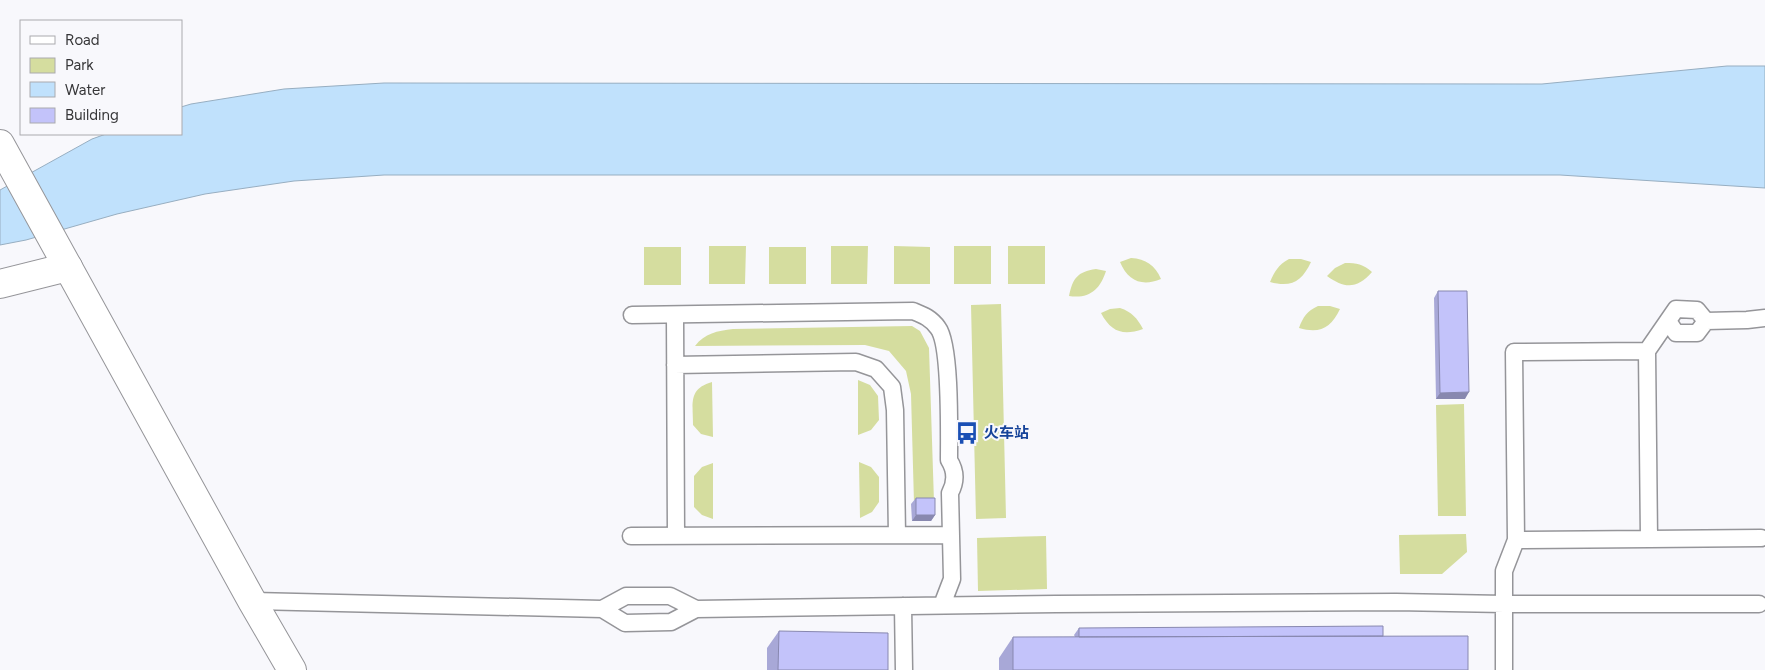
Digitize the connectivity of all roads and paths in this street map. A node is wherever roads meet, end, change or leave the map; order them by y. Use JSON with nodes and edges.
{"nodes":[{"id":1,"x":0,"y":144,"type":"edge"},
{"id":2,"x":68,"y":267,"type":"junction"},
{"id":3,"x":0,"y":284,"type":"edge"},
{"id":4,"x":632,"y":315,"type":"dead end"},
{"id":5,"x":675,"y":315,"type":"junction"},
{"id":6,"x":1765,"y":318,"type":"edge"},
{"id":7,"x":1668,"y":321,"type":"junction"},
{"id":8,"x":1706,"y":321,"type":"junction"},
{"id":9,"x":1647,"y":351,"type":"junction"},
{"id":10,"x":676,"y":365,"type":"junction"},
{"id":11,"x":676,"y":535,"type":"junction"},
{"id":12,"x":897,"y":535,"type":"junction"},
{"id":13,"x":951,"y":535,"type":"junction"},
{"id":14,"x":631,"y":536,"type":"dead end"},
{"id":15,"x":1761,"y":538,"type":"dead end"},
{"id":16,"x":1649,"y":539,"type":"junction"},
{"id":17,"x":1516,"y":540,"type":"junction"},
{"id":18,"x":252,"y":601,"type":"junction"},
{"id":19,"x":1504,"y":604,"type":"junction"},
{"id":20,"x":1759,"y":604,"type":"dead end"},
{"id":21,"x":942,"y":605,"type":"junction"},
{"id":22,"x":903,"y":606,"type":"junction"},
{"id":23,"x":602,"y":609,"type":"junction"},
{"id":24,"x":696,"y":609,"type":"junction"},
{"id":25,"x":291,"y":669,"type":"edge"},
{"id":26,"x":904,"y":670,"type":"edge"},
{"id":27,"x":1504,"y":670,"type":"edge"}],
"edges":[{"from":1,"to":2,"type":"street"},
{"from":2,"to":3,"type":"street"},
{"from":2,"to":18,"type":"street"},
{"from":4,"to":5,"type":"lane"},
{"from":5,"to":10,"type":"lane"},
{"from":5,"to":13,"type":"lane"},
{"from":6,"to":8,"type":"lane"},
{"from":7,"to":8,"type":"lane"},
{"from":7,"to":8,"type":"lane"},
{"from":7,"to":9,"type":"lane"},
{"from":9,"to":16,"type":"lane"},
{"from":9,"to":17,"type":"lane"},
{"from":10,"to":11,"type":"lane"},
{"from":10,"to":12,"type":"lane"},
{"from":11,"to":12,"type":"lane"},
{"from":11,"to":14,"type":"lane"},
{"from":12,"to":13,"type":"lane"},
{"from":13,"to":21,"type":"lane"},
{"from":15,"to":16,"type":"lane"},
{"from":16,"to":17,"type":"lane"},
{"from":17,"to":19,"type":"lane"},
{"from":18,"to":23,"type":"lane"},
{"from":18,"to":25,"type":"street"},
{"from":19,"to":20,"type":"lane"},
{"from":19,"to":21,"type":"lane"},
{"from":19,"to":27,"type":"lane"},
{"from":21,"to":22,"type":"lane"},
{"from":22,"to":24,"type":"lane"},
{"from":22,"to":26,"type":"lane"},
{"from":23,"to":24,"type":"lane"},
{"from":23,"to":24,"type":"lane"}]}
